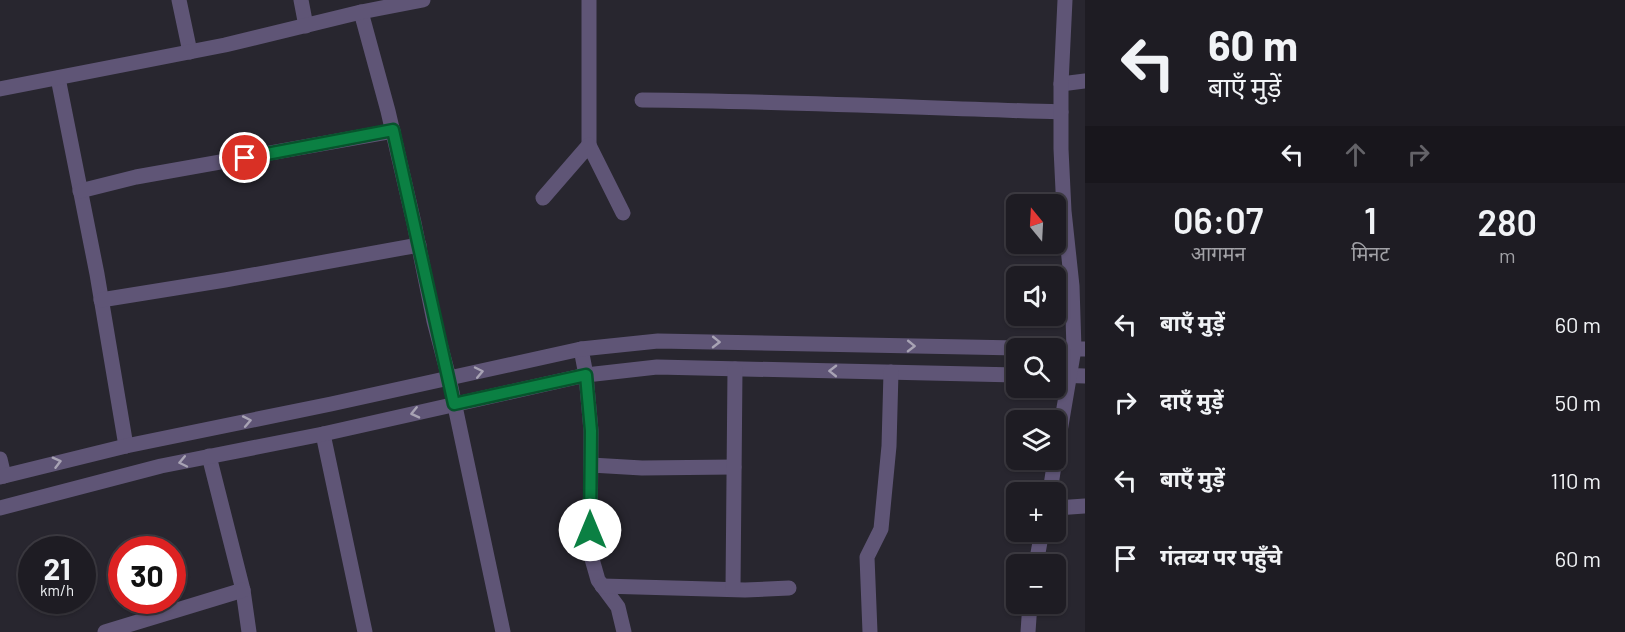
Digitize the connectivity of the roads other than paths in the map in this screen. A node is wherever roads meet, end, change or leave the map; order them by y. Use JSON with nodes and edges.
{"nodes":[{"id":1,"x":179,"y":0,"type":"edge"},
{"id":2,"x":301,"y":0,"type":"edge"},
{"id":3,"x":423,"y":0,"type":"edge"},
{"id":4,"x":589,"y":0,"type":"edge"},
{"id":5,"x":1065,"y":0,"type":"edge"},
{"id":6,"x":361,"y":12,"type":"junction"},
{"id":7,"x":306,"y":26,"type":"junction"},
{"id":8,"x":190,"y":52,"type":"junction"},
{"id":9,"x":58,"y":78,"type":"junction"},
{"id":10,"x":1085,"y":81,"type":"edge"},
{"id":11,"x":1061,"y":84,"type":"junction"},
{"id":12,"x":0,"y":89,"type":"edge"},
{"id":13,"x":642,"y":100,"type":"dead end"},
{"id":14,"x":1061,"y":112,"type":"junction"},
{"id":15,"x":393,"y":130,"type":"junction"},
{"id":16,"x":590,"y":145,"type":"junction"},
{"id":17,"x":80,"y":191,"type":"junction"},
{"id":18,"x":543,"y":198,"type":"dead end"},
{"id":19,"x":623,"y":213,"type":"dead end"},
{"id":20,"x":418,"y":245,"type":"junction"},
{"id":21,"x":101,"y":300,"type":"junction"},
{"id":22,"x":1006,"y":348,"type":"edge"},
{"id":23,"x":581,"y":349,"type":"junction"},
{"id":24,"x":1079,"y":349,"type":"edge"},
{"id":25,"x":735,"y":369,"type":"junction"},
{"id":26,"x":1066,"y":370,"type":"edge"},
{"id":27,"x":891,"y":372,"type":"junction"},
{"id":28,"x":586,"y":375,"type":"junction"},
{"id":29,"x":1006,"y":375,"type":"edge"},
{"id":30,"x":1066,"y":376,"type":"edge"},
{"id":31,"x":1085,"y":376,"type":"edge"},
{"id":32,"x":449,"y":378,"type":"junction"},
{"id":33,"x":454,"y":404,"type":"junction"},
{"id":34,"x":323,"y":434,"type":"junction"},
{"id":35,"x":126,"y":446,"type":"junction"},
{"id":36,"x":209,"y":456,"type":"junction"},
{"id":37,"x":0,"y":459,"type":"edge"},
{"id":38,"x":591,"y":465,"type":"junction"},
{"id":39,"x":734,"y":467,"type":"junction"},
{"id":40,"x":2,"y":477,"type":"edge"},
{"id":41,"x":1085,"y":506,"type":"edge"},
{"id":42,"x":1066,"y":507,"type":"edge"},
{"id":43,"x":0,"y":508,"type":"edge"},
{"id":44,"x":602,"y":586,"type":"junction"},
{"id":45,"x":789,"y":588,"type":"dead end"},
{"id":46,"x":733,"y":589,"type":"junction"},
{"id":47,"x":243,"y":590,"type":"junction"},
{"id":48,"x":1029,"y":614,"type":"edge"},
{"id":49,"x":105,"y":632,"type":"edge"},
{"id":50,"x":249,"y":632,"type":"edge"},
{"id":51,"x":365,"y":632,"type":"edge"},
{"id":52,"x":503,"y":632,"type":"edge"},
{"id":53,"x":624,"y":632,"type":"edge"},
{"id":54,"x":870,"y":632,"type":"edge"},
{"id":55,"x":1028,"y":632,"type":"edge"}],
"edges":[{"from":1,"to":8,"type":"street"},
{"from":2,"to":7,"type":"street"},
{"from":3,"to":6,"type":"street"},
{"from":4,"to":16,"type":"street"},
{"from":5,"to":11,"type":"street"},
{"from":6,"to":7,"type":"street"},
{"from":6,"to":15,"type":"street"},
{"from":7,"to":8,"type":"street"},
{"from":8,"to":9,"type":"street"},
{"from":9,"to":12,"type":"street"},
{"from":9,"to":17,"type":"street"},
{"from":10,"to":11,"type":"street"},
{"from":11,"to":14,"type":"street"},
{"from":13,"to":14,"type":"street"},
{"from":14,"to":24,"type":"street"},
{"from":15,"to":17,"type":"street"},
{"from":15,"to":20,"type":"street"},
{"from":16,"to":18,"type":"street"},
{"from":16,"to":19,"type":"street"},
{"from":17,"to":21,"type":"street"},
{"from":20,"to":21,"type":"street"},
{"from":20,"to":32,"type":"street"},
{"from":21,"to":35,"type":"street"},
{"from":23,"to":22,"type":"street","one_way":true},
{"from":23,"to":28,"type":"street"},
{"from":32,"to":23,"type":"street","one_way":true},
{"from":24,"to":26,"type":"street"},
{"from":27,"to":25,"type":"street","one_way":true},
{"from":25,"to":28,"type":"street"},
{"from":25,"to":39,"type":"street"},
{"from":27,"to":29,"type":"street"},
{"from":27,"to":54,"type":"street"},
{"from":28,"to":33,"type":"street"},
{"from":28,"to":38,"type":"street"},
{"from":30,"to":31,"type":"street"},
{"from":32,"to":33,"type":"street"},
{"from":35,"to":32,"type":"street","one_way":true},
{"from":33,"to":34,"type":"street","one_way":true},
{"from":33,"to":52,"type":"street"},
{"from":34,"to":36,"type":"street"},
{"from":34,"to":51,"type":"street"},
{"from":40,"to":35,"type":"street","one_way":true},
{"from":36,"to":43,"type":"street","one_way":true},
{"from":36,"to":47,"type":"street"},
{"from":37,"to":40,"type":"street"},
{"from":38,"to":39,"type":"street"},
{"from":38,"to":44,"type":"street"},
{"from":39,"to":46,"type":"street"},
{"from":41,"to":42,"type":"street"},
{"from":44,"to":46,"type":"street"},
{"from":44,"to":53,"type":"street"},
{"from":45,"to":46,"type":"street"},
{"from":47,"to":49,"type":"street"},
{"from":47,"to":50,"type":"street"},
{"from":48,"to":55,"type":"street"}]}
